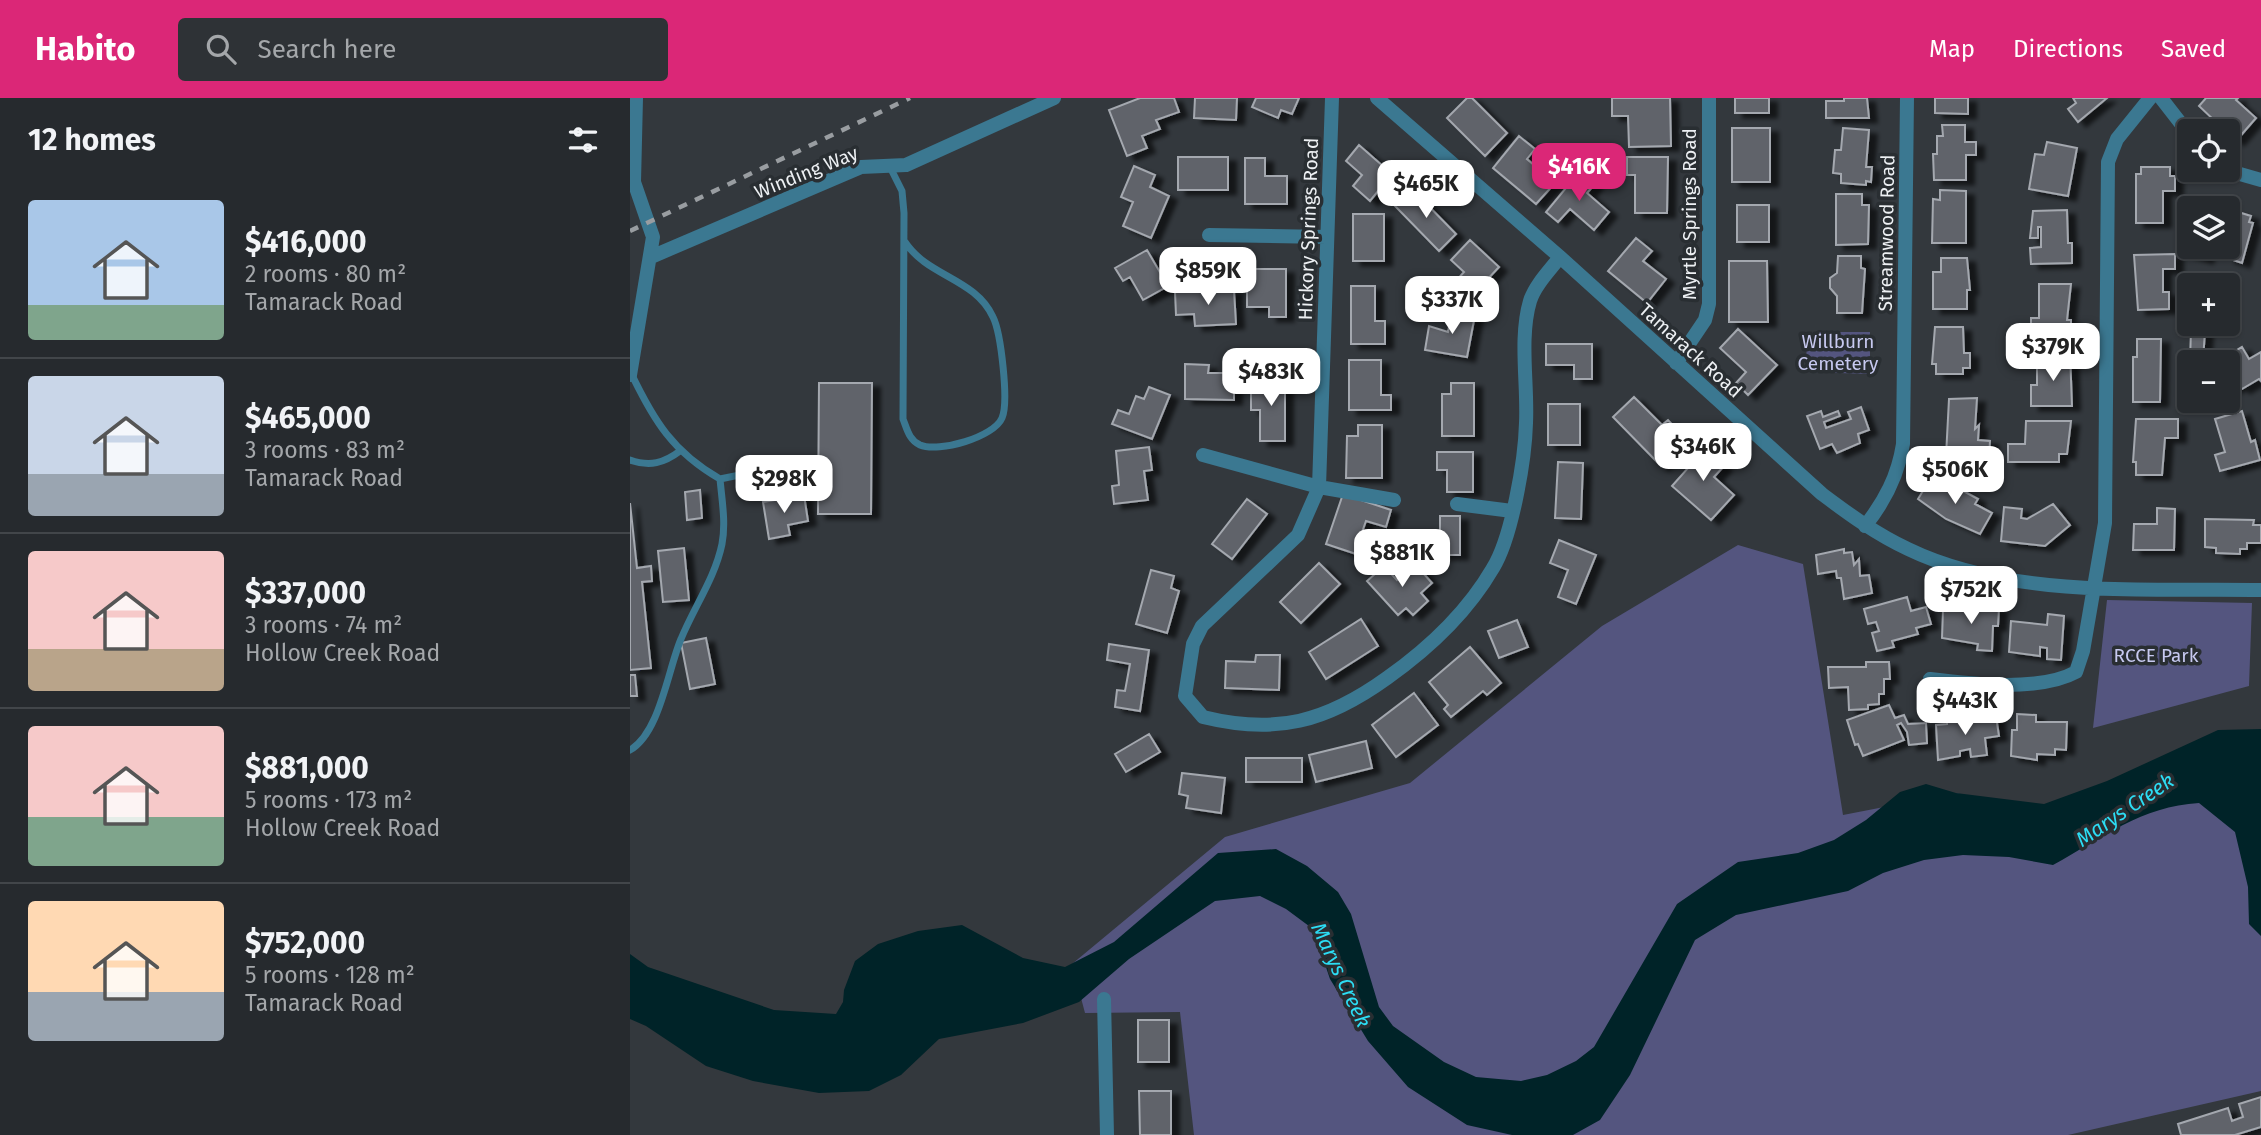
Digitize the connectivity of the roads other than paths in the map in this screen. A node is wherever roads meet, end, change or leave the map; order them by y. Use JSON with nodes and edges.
{"nodes":[{"id":1,"x":636,"y":98,"type":"edge"},
{"id":2,"x":1054,"y":98,"type":"edge"},
{"id":3,"x":1332,"y":98,"type":"edge"},
{"id":4,"x":1377,"y":98,"type":"edge"},
{"id":5,"x":1709,"y":98,"type":"edge"},
{"id":6,"x":1907,"y":98,"type":"edge"},
{"id":7,"x":2150,"y":98,"type":"edge"},
{"id":8,"x":2161,"y":98,"type":"edge"},
{"id":9,"x":2177,"y":119,"type":"edge"},
{"id":10,"x":890,"y":167,"type":"junction"},
{"id":11,"x":2240,"y":174,"type":"edge"},
{"id":12,"x":2261,"y":180,"type":"edge"},
{"id":13,"x":632,"y":182,"type":"edge"},
{"id":14,"x":1209,"y":235,"type":"dead end"},
{"id":15,"x":1326,"y":237,"type":"junction"},
{"id":16,"x":905,"y":243,"type":"junction"},
{"id":17,"x":651,"y":257,"type":"junction"},
{"id":18,"x":1560,"y":257,"type":"junction"},
{"id":19,"x":1676,"y":363,"type":"junction"},
{"id":20,"x":630,"y":374,"type":"edge"},
{"id":21,"x":681,"y":451,"type":"junction"},
{"id":22,"x":1203,"y":455,"type":"dead end"},
{"id":23,"x":630,"y":460,"type":"edge"},
{"id":24,"x":769,"y":469,"type":"dead end"},
{"id":25,"x":720,"y":479,"type":"junction"},
{"id":26,"x":1319,"y":487,"type":"junction"},
{"id":27,"x":1394,"y":500,"type":"dead end"},
{"id":28,"x":1457,"y":504,"type":"dead end"},
{"id":29,"x":1512,"y":511,"type":"junction"},
{"id":30,"x":1865,"y":526,"type":"junction"},
{"id":31,"x":2094,"y":587,"type":"junction"},
{"id":32,"x":2261,"y":590,"type":"edge"},
{"id":33,"x":1930,"y":679,"type":"dead end"},
{"id":34,"x":630,"y":750,"type":"edge"},
{"id":35,"x":1104,"y":999,"type":"dead end"},
{"id":36,"x":1107,"y":1135,"type":"edge"}],
"edges":[{"from":1,"to":13,"type":"street"},
{"from":2,"to":10,"type":"street","name":"Winding Way"},
{"from":3,"to":15,"type":"street","name":"Hickory Springs Road"},
{"from":4,"to":18,"type":"street","name":"Tamarack Road"},
{"from":5,"to":19,"type":"street","name":"Myrtle Springs Road"},
{"from":6,"to":30,"type":"street","name":"Streamwood Road"},
{"from":7,"to":31,"type":"street"},
{"from":8,"to":9,"type":"street"},
{"from":10,"to":16,"type":"lane"},
{"from":10,"to":17,"type":"street","name":"Winding Way"},
{"from":11,"to":12,"type":"street"},
{"from":13,"to":17,"type":"street"},
{"from":14,"to":15,"type":"street"},
{"from":15,"to":26,"type":"street","name":"Hickory Springs Road"},
{"from":16,"to":16,"type":"lane"},
{"from":17,"to":20,"type":"street"},
{"from":18,"to":19,"type":"street","name":"Tamarack Road"},
{"from":18,"to":29,"type":"street"},
{"from":19,"to":30,"type":"street","name":"Tamarack Road"},
{"from":20,"to":21,"type":"lane"},
{"from":21,"to":23,"type":"lane"},
{"from":21,"to":25,"type":"lane"},
{"from":22,"to":26,"type":"street"},
{"from":24,"to":25,"type":"lane"},
{"from":25,"to":34,"type":"lane"},
{"from":26,"to":27,"type":"street"},
{"from":26,"to":29,"type":"street","name":"Hickory Springs Road"},
{"from":28,"to":29,"type":"street"},
{"from":30,"to":31,"type":"street","name":"Tamarack Road"},
{"from":31,"to":32,"type":"street","name":"Tamarack Road"},
{"from":31,"to":33,"type":"street"},
{"from":35,"to":36,"type":"street"}]}
